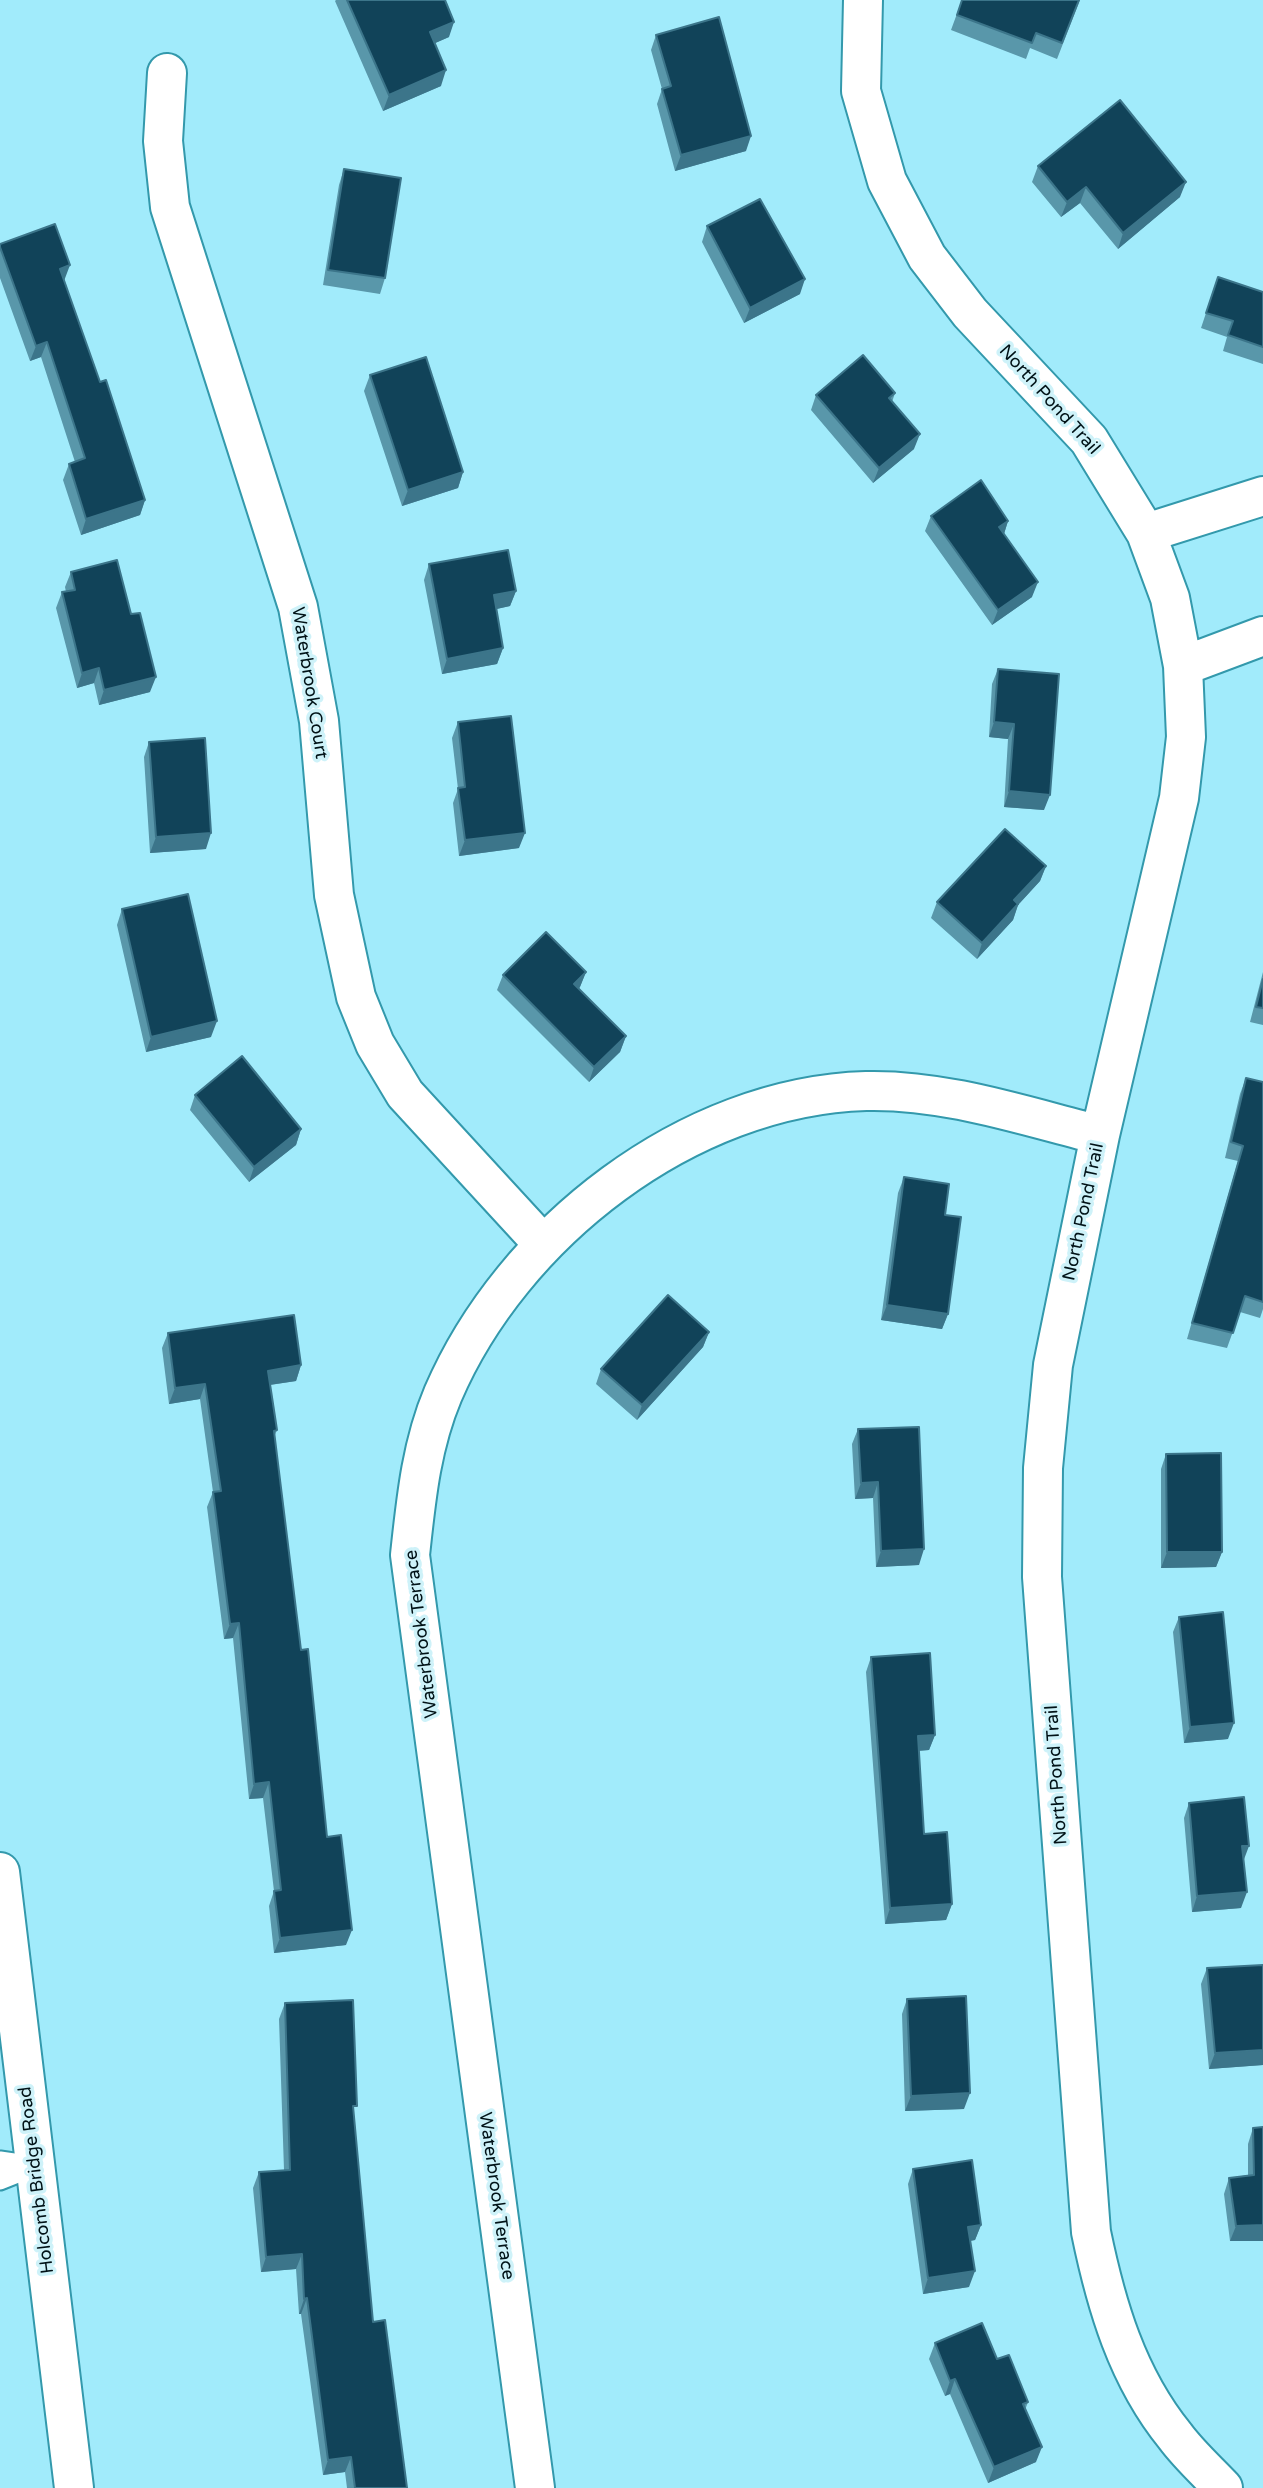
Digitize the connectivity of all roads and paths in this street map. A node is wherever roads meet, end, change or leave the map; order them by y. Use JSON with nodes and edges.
{"nodes":[{"id":1,"x":863,"y":0,"type":"edge"},
{"id":2,"x":167,"y":73,"type":"dead end"},
{"id":3,"x":1263,"y":496,"type":"edge"},
{"id":4,"x":1146,"y":533,"type":"junction"},
{"id":5,"x":1263,"y":636,"type":"edge"},
{"id":6,"x":1183,"y":666,"type":"junction"},
{"id":7,"x":1100,"y":1135,"type":"junction"},
{"id":8,"x":543,"y":1244,"type":"junction"},
{"id":9,"x":0,"y":1872,"type":"edge"},
{"id":10,"x":18,"y":2164,"type":"edge"},
{"id":11,"x":0,"y":2180,"type":"edge"},
{"id":12,"x":74,"y":2488,"type":"edge"},
{"id":13,"x":535,"y":2488,"type":"edge"},
{"id":14,"x":1223,"y":2488,"type":"edge"}],
"edges":[{"from":1,"to":4,"type":"street","name":"North Pond Trail"},
{"from":2,"to":8,"type":"street","name":"Waterbrook Court"},
{"from":3,"to":4,"type":"street"},
{"from":4,"to":6,"type":"street","name":"North Pond Trail"},
{"from":5,"to":6,"type":"street"},
{"from":6,"to":7,"type":"street","name":"North Pond Trail"},
{"from":7,"to":8,"type":"street","name":"Waterbrook Terrace"},
{"from":7,"to":14,"type":"street","name":"North Pond Trail"},
{"from":8,"to":13,"type":"street","name":"Waterbrook Terrace"},
{"from":9,"to":10,"type":"street","name":"Holcomb Bridge Road"},
{"from":10,"to":11,"type":"lane"},
{"from":10,"to":12,"type":"street","name":"Holcomb Bridge Road"}]}
